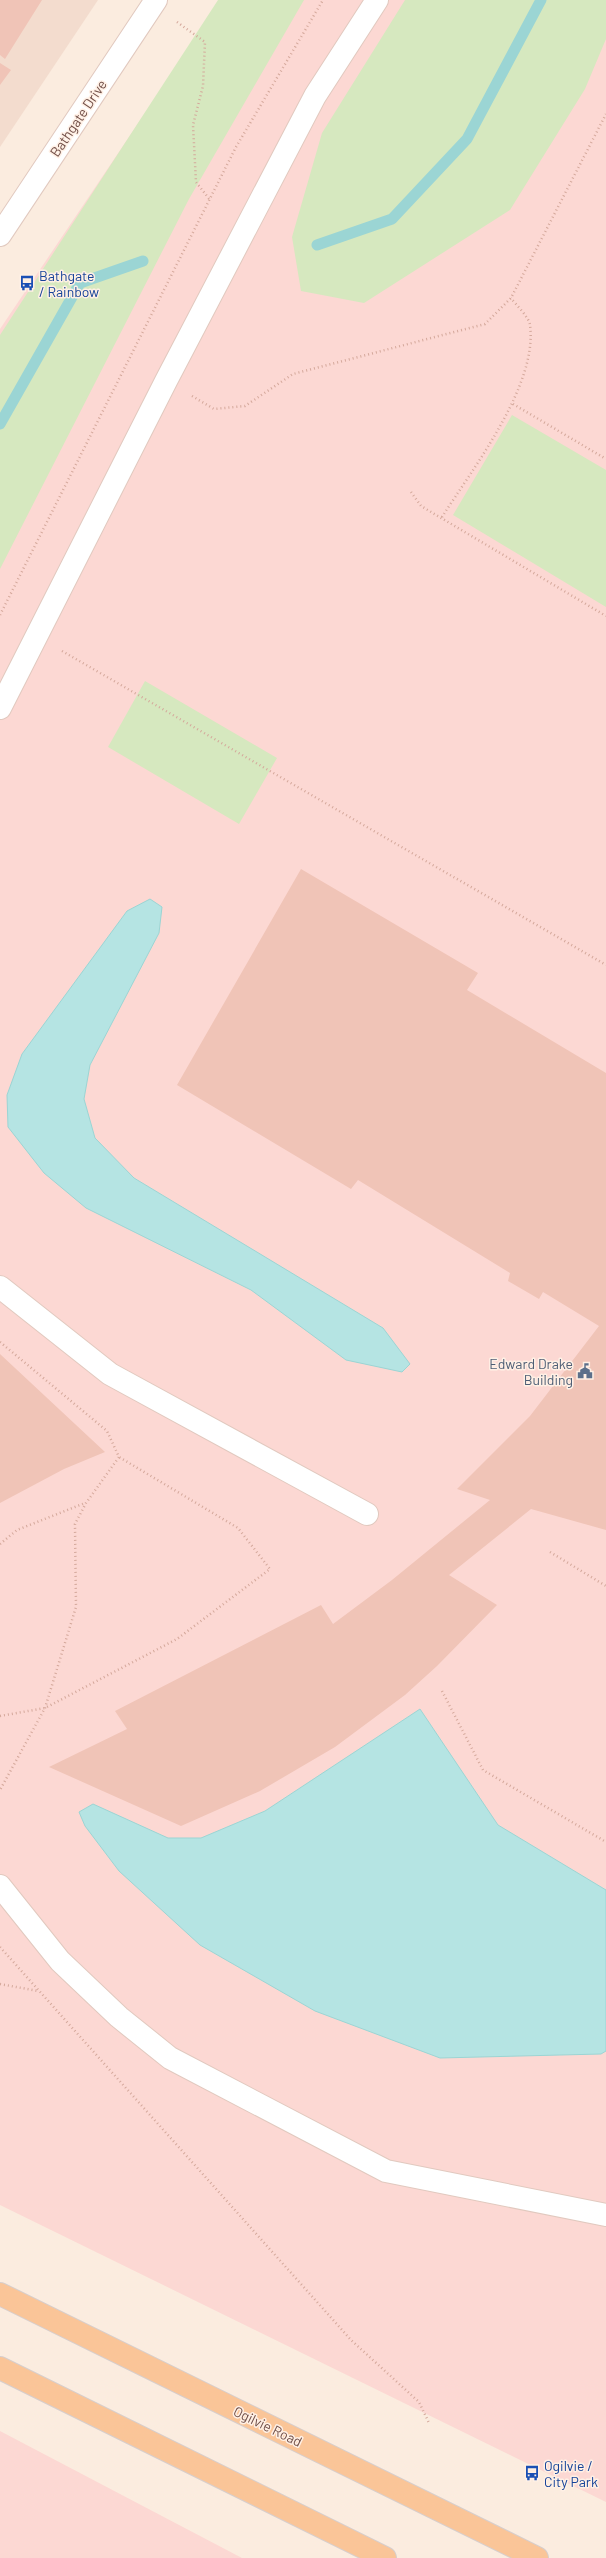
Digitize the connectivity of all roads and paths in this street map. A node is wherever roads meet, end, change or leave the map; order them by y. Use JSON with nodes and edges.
{"nodes":[{"id":1,"x":322,"y":0,"type":"edge"},
{"id":2,"x":377,"y":0,"type":"edge"},
{"id":3,"x":154,"y":2,"type":"edge"},
{"id":4,"x":606,"y":114,"type":"edge"},
{"id":5,"x":210,"y":200,"type":"junction"},
{"id":6,"x":0,"y":235,"type":"edge"},
{"id":7,"x":511,"y":298,"type":"junction"},
{"id":8,"x":166,"y":381,"type":"junction"},
{"id":9,"x":513,"y":404,"type":"junction"},
{"id":10,"x":606,"y":459,"type":"edge"},
{"id":11,"x":411,"y":492,"type":"dead end"},
{"id":12,"x":442,"y":518,"type":"junction"},
{"id":13,"x":0,"y":615,"type":"edge"},
{"id":14,"x":606,"y":616,"type":"edge"},
{"id":15,"x":35,"y":635,"type":"junction"},
{"id":16,"x":0,"y":708,"type":"edge"},
{"id":17,"x":606,"y":965,"type":"edge"},
{"id":18,"x":0,"y":1287,"type":"edge"},
{"id":19,"x":0,"y":1342,"type":"edge"},
{"id":20,"x":119,"y":1457,"type":"junction"},
{"id":21,"x":86,"y":1503,"type":"junction"},
{"id":22,"x":367,"y":1514,"type":"dead end"},
{"id":23,"x":0,"y":1544,"type":"edge"},
{"id":24,"x":550,"y":1552,"type":"dead end"},
{"id":25,"x":606,"y":1586,"type":"edge"},
{"id":26,"x":442,"y":1691,"type":"dead end"},
{"id":27,"x":45,"y":1708,"type":"junction"},
{"id":28,"x":0,"y":1716,"type":"edge"},
{"id":29,"x":0,"y":1790,"type":"edge"},
{"id":30,"x":606,"y":1842,"type":"edge"},
{"id":31,"x":0,"y":1886,"type":"edge"},
{"id":32,"x":0,"y":1947,"type":"edge"},
{"id":33,"x":0,"y":1984,"type":"edge"},
{"id":34,"x":39,"y":1992,"type":"junction"},
{"id":35,"x":606,"y":2215,"type":"edge"},
{"id":36,"x":0,"y":2294,"type":"edge"},
{"id":37,"x":0,"y":2368,"type":"edge"},
{"id":38,"x":429,"y":2423,"type":"dead end"},
{"id":39,"x":385,"y":2558,"type":"edge"},
{"id":40,"x":537,"y":2558,"type":"edge"}],
"edges":[{"from":1,"to":5,"type":"path"},
{"from":2,"to":8,"type":"street"},
{"from":3,"to":5,"type":"path"},
{"from":3,"to":6,"type":"street","name":"Bathgate Drive"},
{"from":4,"to":7,"type":"path"},
{"from":5,"to":13,"type":"path"},
{"from":7,"to":8,"type":"path"},
{"from":7,"to":9,"type":"path"},
{"from":8,"to":15,"type":"street"},
{"from":9,"to":10,"type":"path"},
{"from":9,"to":12,"type":"path"},
{"from":11,"to":12,"type":"path"},
{"from":12,"to":14,"type":"path"},
{"from":15,"to":16,"type":"street"},
{"from":15,"to":17,"type":"path"},
{"from":18,"to":22,"type":"street"},
{"from":19,"to":20,"type":"path"},
{"from":20,"to":21,"type":"path"},
{"from":20,"to":27,"type":"path"},
{"from":21,"to":23,"type":"path"},
{"from":21,"to":27,"type":"path"},
{"from":24,"to":25,"type":"path"},
{"from":26,"to":30,"type":"path"},
{"from":27,"to":28,"type":"path"},
{"from":27,"to":29,"type":"path"},
{"from":31,"to":35,"type":"street"},
{"from":32,"to":34,"type":"path"},
{"from":33,"to":34,"type":"path"},
{"from":34,"to":38,"type":"path"},
{"from":36,"to":40,"type":"main road","name":"Ogilvie Road"},
{"from":37,"to":39,"type":"main road"}]}
